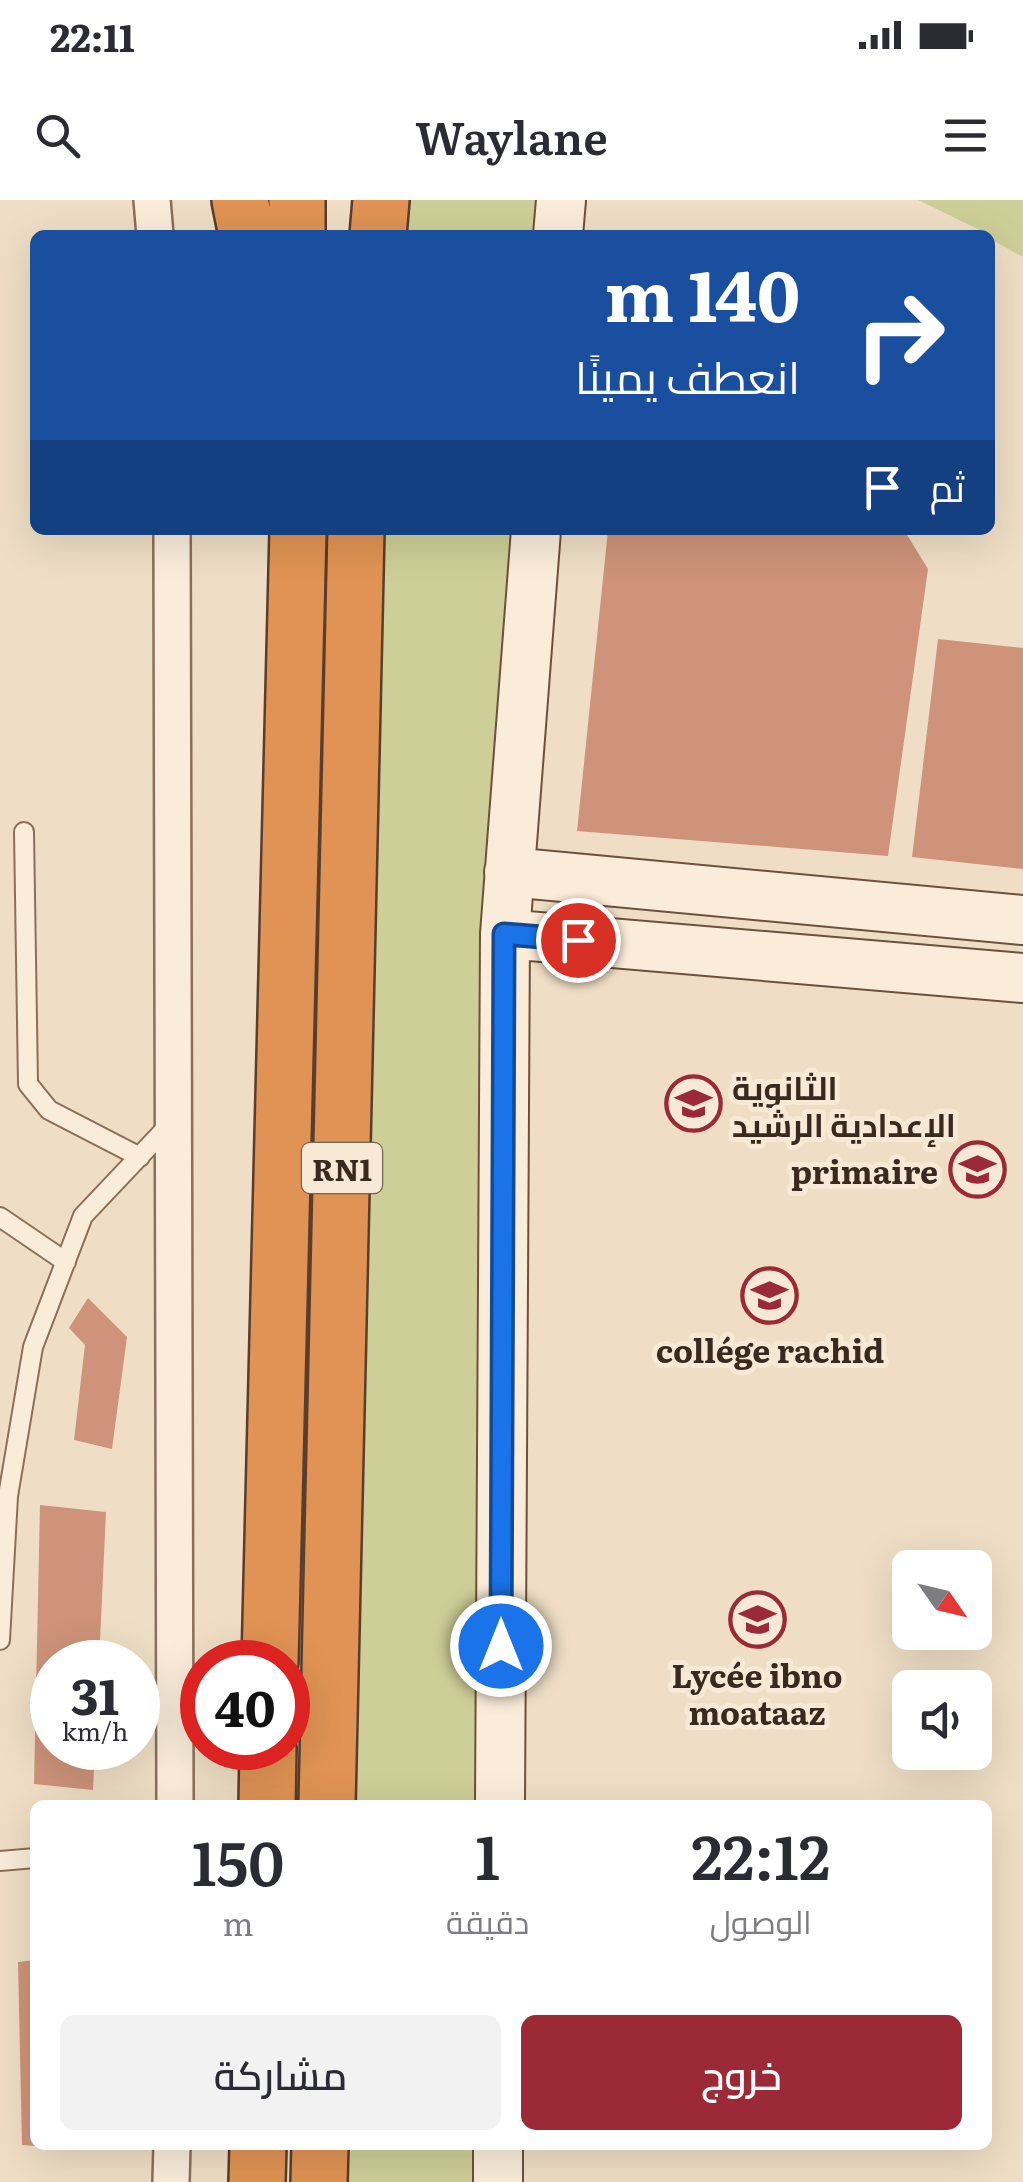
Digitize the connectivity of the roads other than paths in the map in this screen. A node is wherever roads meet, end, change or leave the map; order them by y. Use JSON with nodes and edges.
{"nodes":[{"id":1,"x":152,"y":200,"type":"edge"},
{"id":2,"x":240,"y":200,"type":"edge"},
{"id":3,"x":297,"y":200,"type":"edge"},
{"id":4,"x":354,"y":200,"type":"edge"},
{"id":5,"x":381,"y":200,"type":"edge"},
{"id":6,"x":561,"y":200,"type":"edge"},
{"id":7,"x":155,"y":230,"type":"edge"},
{"id":8,"x":246,"y":230,"type":"edge"},
{"id":9,"x":297,"y":230,"type":"edge"},
{"id":10,"x":354,"y":230,"type":"edge"},
{"id":11,"x":378,"y":230,"type":"edge"},
{"id":12,"x":558,"y":230,"type":"edge"},
{"id":13,"x":172,"y":535,"type":"edge"},
{"id":14,"x":298,"y":535,"type":"edge"},
{"id":15,"x":356,"y":535,"type":"edge"},
{"id":16,"x":536,"y":535,"type":"edge"},
{"id":17,"x":24,"y":832,"type":"dead end"},
{"id":18,"x":510,"y":872,"type":"junction"},
{"id":19,"x":1023,"y":920,"type":"edge"},
{"id":20,"x":504,"y":934,"type":"junction"},
{"id":21,"x":1023,"y":978,"type":"edge"},
{"id":22,"x":174,"y":1119,"type":"junction"},
{"id":23,"x":140,"y":1157,"type":"junction"},
{"id":24,"x":0,"y":1218,"type":"edge"},
{"id":25,"x":66,"y":1262,"type":"junction"},
{"id":26,"x":0,"y":1640,"type":"edge"},
{"id":27,"x":271,"y":1640,"type":"edge"},
{"id":28,"x":268,"y":1770,"type":"edge"},
{"id":29,"x":175,"y":1800,"type":"edge"},
{"id":30,"x":267,"y":1800,"type":"edge"},
{"id":31,"x":328,"y":1800,"type":"edge"},
{"id":32,"x":500,"y":1800,"type":"edge"},
{"id":33,"x":30,"y":1859,"type":"edge"},
{"id":34,"x":0,"y":1862,"type":"edge"},
{"id":35,"x":172,"y":2150,"type":"edge"},
{"id":36,"x":258,"y":2150,"type":"edge"},
{"id":37,"x":320,"y":2150,"type":"edge"},
{"id":38,"x":498,"y":2150,"type":"edge"},
{"id":39,"x":171,"y":2182,"type":"edge"},
{"id":40,"x":257,"y":2182,"type":"edge"},
{"id":41,"x":319,"y":2182,"type":"edge"},
{"id":42,"x":498,"y":2182,"type":"edge"}],
"edges":[{"from":1,"to":7,"type":"street"},
{"from":2,"to":8,"type":"highway"},
{"from":3,"to":9,"type":"highway"},
{"from":4,"to":10,"type":"highway"},
{"from":5,"to":11,"type":"highway"},
{"from":6,"to":12,"type":"street"},
{"from":13,"to":22,"type":"street"},
{"from":14,"to":27,"type":"highway","number":"RN1"},
{"from":15,"to":31,"type":"highway","number":"RN1"},
{"from":16,"to":18,"type":"street"},
{"from":17,"to":23,"type":"lane"},
{"from":18,"to":19,"type":"street"},
{"from":18,"to":20,"type":"street"},
{"from":20,"to":21,"type":"street"},
{"from":20,"to":32,"type":"street"},
{"from":22,"to":23,"type":"lane"},
{"from":22,"to":29,"type":"street"},
{"from":23,"to":25,"type":"lane"},
{"from":24,"to":25,"type":"lane"},
{"from":25,"to":26,"type":"lane"},
{"from":28,"to":30,"type":"highway"},
{"from":33,"to":34,"type":"lane"},
{"from":35,"to":39,"type":"street"},
{"from":36,"to":40,"type":"highway"},
{"from":37,"to":41,"type":"highway"},
{"from":38,"to":42,"type":"street"}]}
